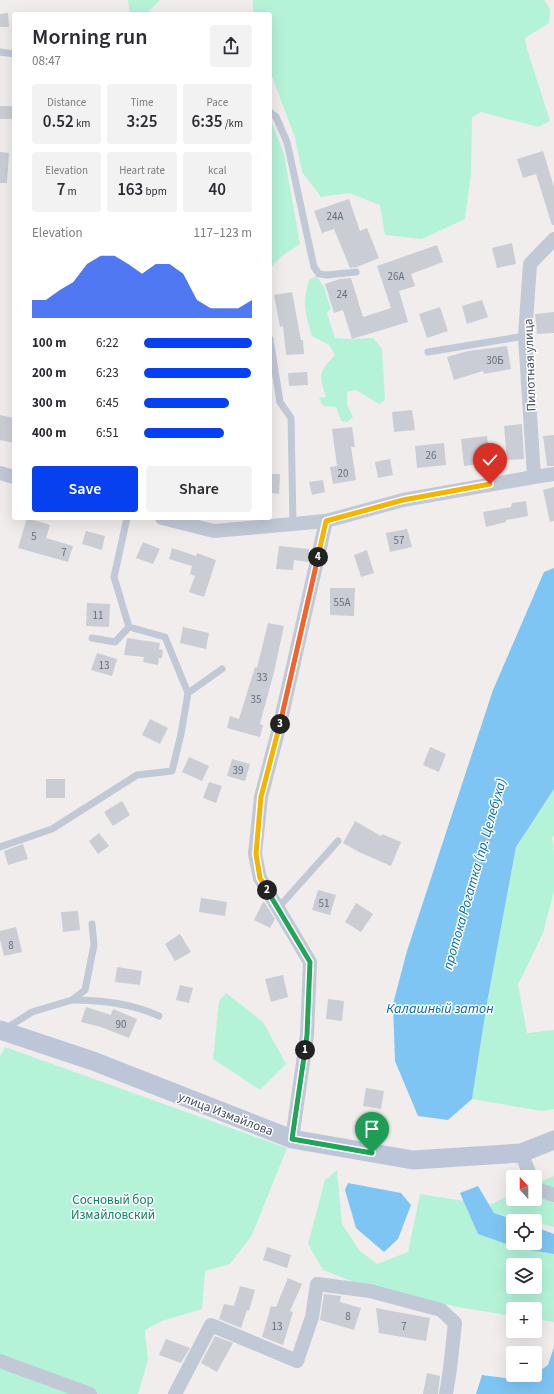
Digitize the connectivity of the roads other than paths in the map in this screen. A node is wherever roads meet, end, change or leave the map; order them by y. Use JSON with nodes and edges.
{"nodes":[{"id":1,"x":0,"y":52,"type":"edge"},
{"id":2,"x":12,"y":54,"type":"edge"},
{"id":3,"x":272,"y":114,"type":"edge"},
{"id":4,"x":554,"y":239,"type":"edge"},
{"id":5,"x":356,"y":272,"type":"dead end"},
{"id":6,"x":525,"y":336,"type":"junction"},
{"id":7,"x":272,"y":351,"type":"edge"},
{"id":8,"x":428,"y":352,"type":"dead end"},
{"id":9,"x":0,"y":473,"type":"edge"},
{"id":10,"x":554,"y":474,"type":"edge"},
{"id":11,"x":12,"y":476,"type":"edge"},
{"id":12,"x":534,"y":477,"type":"junction"},
{"id":13,"x":127,"y":520,"type":"edge"},
{"id":14,"x":170,"y":520,"type":"edge"},
{"id":15,"x":326,"y":521,"type":"junction"},
{"id":16,"x":293,"y":525,"type":"junction"},
{"id":17,"x":130,"y":627,"type":"junction"},
{"id":18,"x":92,"y":638,"type":"dead end"},
{"id":19,"x":222,"y":669,"type":"dead end"},
{"id":20,"x":188,"y":693,"type":"junction"},
{"id":21,"x":338,"y":841,"type":"dead end"},
{"id":22,"x":0,"y":847,"type":"edge"},
{"id":23,"x":278,"y":908,"type":"junction"},
{"id":24,"x":92,"y":924,"type":"dead end"},
{"id":25,"x":72,"y":1000,"type":"junction"},
{"id":26,"x":159,"y":1016,"type":"dead end"},
{"id":27,"x":1,"y":1032,"type":"edge"},
{"id":28,"x":292,"y":1139,"type":"junction"},
{"id":29,"x":554,"y":1140,"type":"edge"},
{"id":30,"x":521,"y":1153,"type":"junction"},
{"id":31,"x":528,"y":1170,"type":"edge"},
{"id":32,"x":542,"y":1191,"type":"edge"},
{"id":33,"x":554,"y":1195,"type":"edge"},
{"id":34,"x":0,"y":1361,"type":"edge"},
{"id":35,"x":90,"y":1394,"type":"edge"},
{"id":36,"x":175,"y":1394,"type":"edge"},
{"id":37,"x":446,"y":1394,"type":"edge"}],
"edges":[{"from":1,"to":2,"type":"lane"},
{"from":3,"to":5,"type":"lane"},
{"from":4,"to":6,"type":"street","name":"Пилотная улица"},
{"from":6,"to":8,"type":"lane"},
{"from":6,"to":12,"type":"street","name":"Пилотная улица"},
{"from":7,"to":16,"type":"lane"},
{"from":9,"to":11,"type":"street"},
{"from":10,"to":12,"type":"street"},
{"from":12,"to":15,"type":"street"},
{"from":13,"to":17,"type":"lane"},
{"from":14,"to":16,"type":"street"},
{"from":15,"to":16,"type":"street"},
{"from":15,"to":23,"type":"street"},
{"from":17,"to":18,"type":"lane"},
{"from":17,"to":20,"type":"lane"},
{"from":19,"to":20,"type":"lane"},
{"from":20,"to":22,"type":"lane"},
{"from":21,"to":23,"type":"lane"},
{"from":23,"to":28,"type":"street"},
{"from":24,"to":25,"type":"lane"},
{"from":25,"to":26,"type":"lane"},
{"from":25,"to":27,"type":"lane"},
{"from":27,"to":28,"type":"main road","name":"улица Измайлова"},
{"from":28,"to":30,"type":"main road","name":"улица Измайлова"},
{"from":29,"to":30,"type":"main road","name":"улица Измайлова"},
{"from":30,"to":31,"type":"street"},
{"from":32,"to":33,"type":"street"},
{"from":34,"to":35,"type":"street"},
{"from":36,"to":37,"type":"street"}]}
